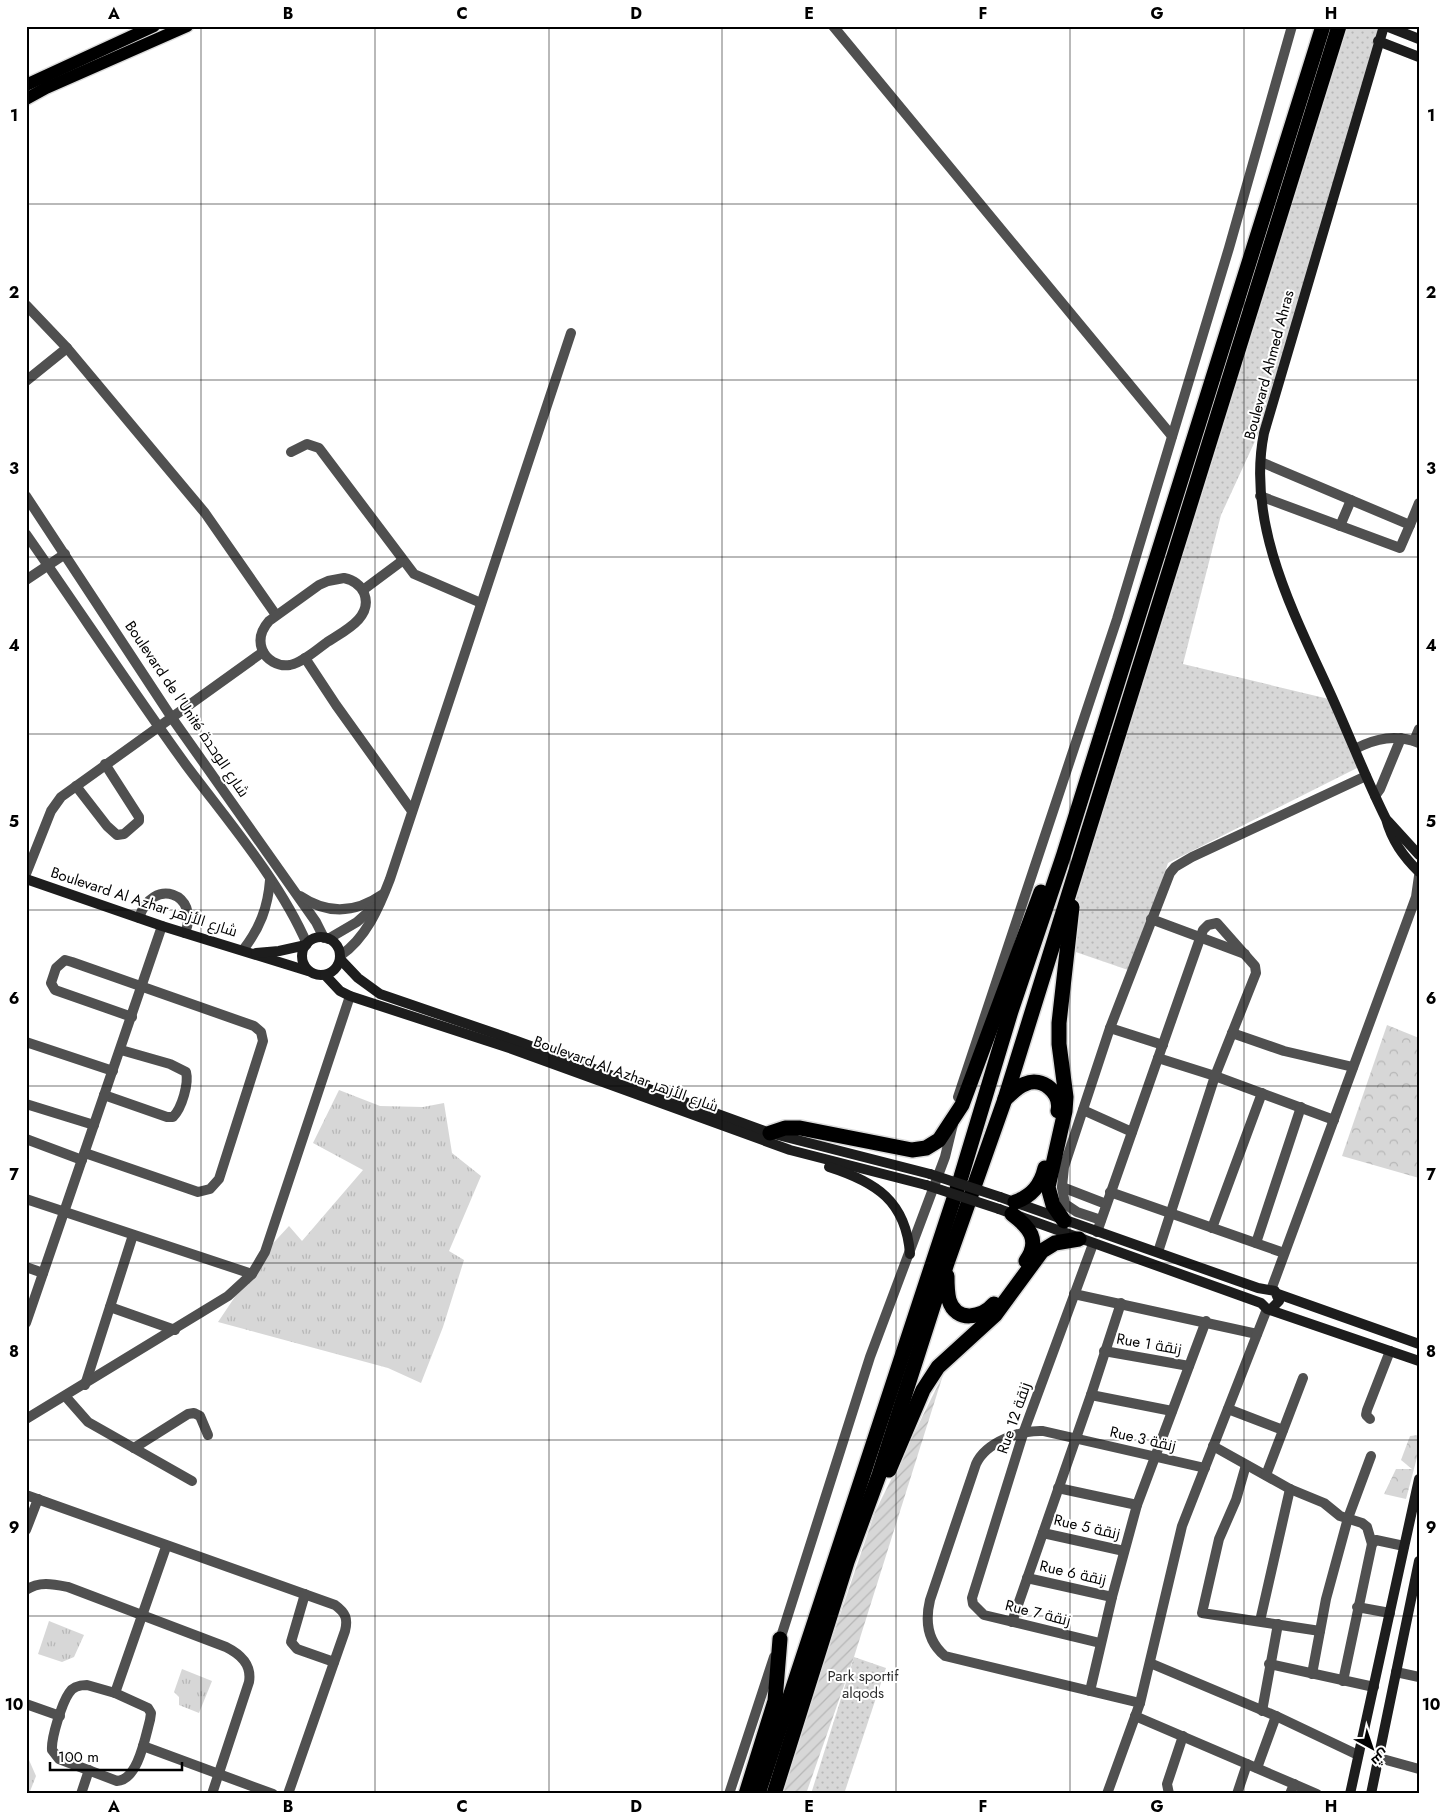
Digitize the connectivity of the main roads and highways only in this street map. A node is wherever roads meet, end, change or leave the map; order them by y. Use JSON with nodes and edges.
{"nodes":[{"id":1,"x":188,"y":26,"type":"edge"},
{"id":2,"x":1323,"y":26,"type":"edge"},
{"id":3,"x":1339,"y":26,"type":"edge"},
{"id":4,"x":1385,"y":26,"type":"edge"},
{"id":5,"x":150,"y":28,"type":"edge"},
{"id":6,"x":166,"y":35,"type":"junction"},
{"id":7,"x":1419,"y":39,"type":"edge"},
{"id":8,"x":1378,"y":41,"type":"junction"},
{"id":9,"x":1419,"y":56,"type":"edge"},
{"id":10,"x":28,"y":88,"type":"edge"},
{"id":11,"x":1110,"y":763,"type":"junction"},
{"id":12,"x":1386,"y":819,"type":"junction"},
{"id":13,"x":1419,"y":855,"type":"edge"},
{"id":14,"x":1063,"y":856,"type":"junction"},
{"id":15,"x":1419,"y":872,"type":"edge"},
{"id":16,"x":26,"y":879,"type":"edge"},
{"id":17,"x":306,"y":945,"type":"junction"},
{"id":18,"x":248,"y":951,"type":"junction"},
{"id":19,"x":340,"y":957,"type":"junction"},
{"id":20,"x":308,"y":971,"type":"junction"},
{"id":21,"x":325,"y":975,"type":"junction"},
{"id":22,"x":1005,"y":1099,"type":"junction"},
{"id":23,"x":743,"y":1132,"type":"junction"},
{"id":24,"x":770,"y":1133,"type":"junction"},
{"id":25,"x":1009,"y":1208,"type":"junction"},
{"id":26,"x":1063,"y":1226,"type":"junction"},
{"id":27,"x":1086,"y":1242,"type":"junction"},
{"id":28,"x":910,"y":1254,"type":"road end"},
{"id":29,"x":947,"y":1263,"type":"junction"},
{"id":30,"x":1272,"y":1292,"type":"junction"},
{"id":31,"x":1266,"y":1307,"type":"junction"},
{"id":32,"x":1419,"y":1344,"type":"edge"},
{"id":33,"x":1419,"y":1361,"type":"edge"},
{"id":34,"x":1419,"y":1479,"type":"edge"},
{"id":35,"x":847,"y":1562,"type":"junction"},
{"id":36,"x":1418,"y":1564,"type":"edge"},
{"id":37,"x":780,"y":1639,"type":"road end"},
{"id":38,"x":746,"y":1794,"type":"edge"},
{"id":39,"x":758,"y":1794,"type":"edge"},
{"id":40,"x":774,"y":1794,"type":"edge"},
{"id":41,"x":1350,"y":1794,"type":"edge"},
{"id":42,"x":1371,"y":1794,"type":"edge"}],
"edges":[{"from":1,"to":6,"type":"main road"},
{"from":2,"to":14,"type":"highway"},
{"from":3,"to":11,"type":"highway"},
{"from":4,"to":7,"type":"main road"},
{"from":4,"to":8,"type":"main road","name":"Boulevard Ahmed Ahras"},
{"from":5,"to":6,"type":"main road"},
{"from":5,"to":10,"type":"main road"},
{"from":6,"to":10,"type":"main road"},
{"from":8,"to":9,"type":"main road"},
{"from":8,"to":12,"type":"main road","name":"Boulevard Ahmed Ahras"},
{"from":11,"to":22,"type":"highway"},
{"from":11,"to":26,"type":"highway"},
{"from":12,"to":13,"type":"main road","name":"Boulevard Ahmed Ahras"},
{"from":12,"to":15,"type":"main road","name":"Boulevard Ahmed Ahras"},
{"from":14,"to":24,"type":"highway"},
{"from":14,"to":39,"type":"highway"},
{"from":16,"to":18,"type":"main road","name":"Boulevard Al Azhar شارع الأزهر"},
{"from":17,"to":18,"type":"main road","name":"Boulevard Al Azhar شارع الأزهر"},
{"from":17,"to":19,"type":"main road"},
{"from":17,"to":20,"type":"main road"},
{"from":18,"to":20,"type":"main road","name":"Boulevard Al Azhar شارع الأزهر"},
{"from":19,"to":21,"type":"main road"},
{"from":19,"to":24,"type":"main road","name":"Boulevard Al Azhar شارع الأزهر"},
{"from":20,"to":21,"type":"main road"},
{"from":21,"to":23,"type":"main road","name":"Boulevard Al Azhar شارع الأزهر"},
{"from":22,"to":25,"type":"highway"},
{"from":22,"to":29,"type":"highway"},
{"from":23,"to":25,"type":"main road","name":"Boulevard Al Azhar شارع الأزهر","bridge":true},
{"from":23,"to":28,"type":"main road"},
{"from":24,"to":25,"type":"main road","name":"Boulevard Al Azhar شارع الأزهر","bridge":true},
{"from":25,"to":26,"type":"main road"},
{"from":25,"to":29,"type":"highway"},
{"from":26,"to":27,"type":"main road"},
{"from":26,"to":30,"type":"main road"},
{"from":27,"to":31,"type":"main road"},
{"from":27,"to":35,"type":"highway"},
{"from":29,"to":35,"type":"highway"},
{"from":30,"to":31,"type":"main road"},
{"from":30,"to":31,"type":"main road"},
{"from":30,"to":32,"type":"main road"},
{"from":31,"to":33,"type":"main road"},
{"from":34,"to":41,"type":"main road"},
{"from":35,"to":40,"type":"highway"},
{"from":36,"to":42,"type":"main road"},
{"from":37,"to":38,"type":"highway"}]}
